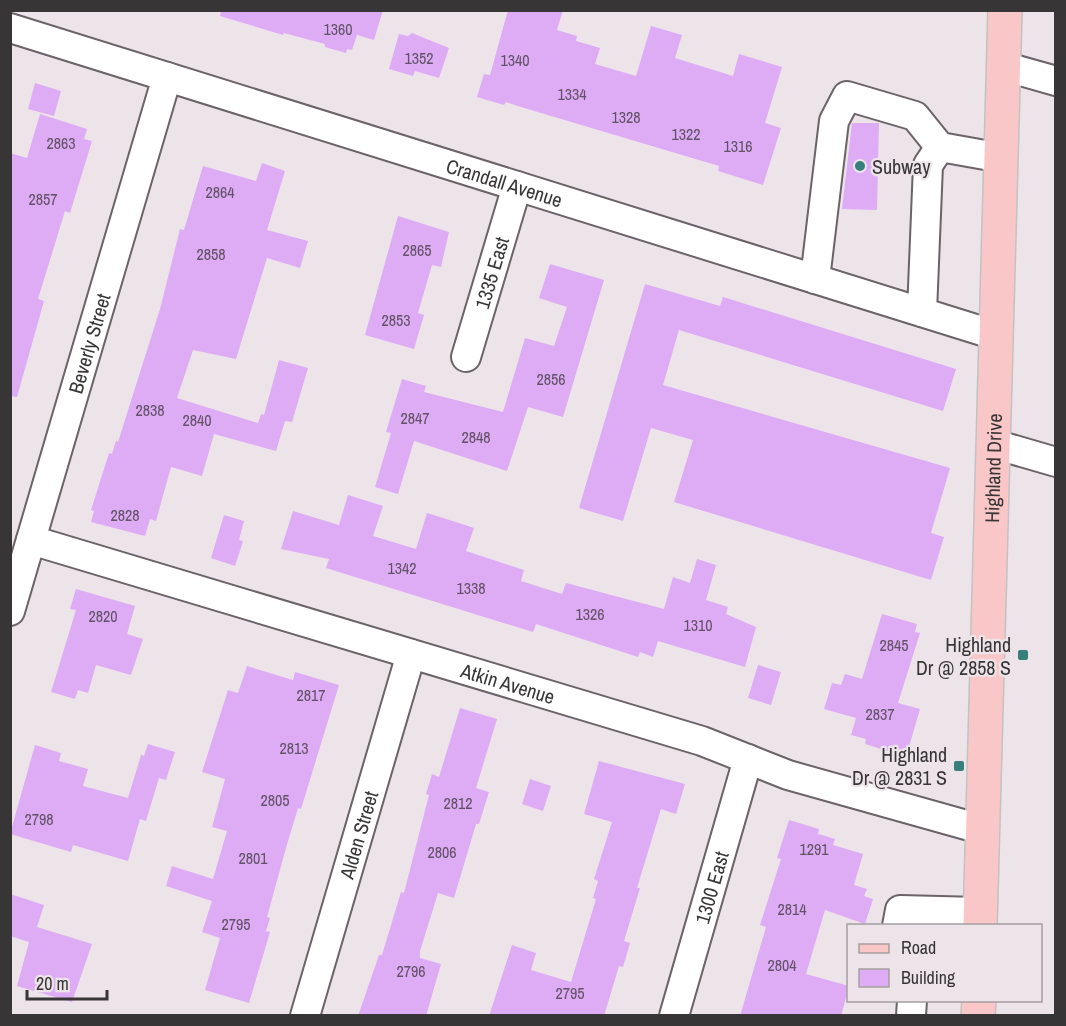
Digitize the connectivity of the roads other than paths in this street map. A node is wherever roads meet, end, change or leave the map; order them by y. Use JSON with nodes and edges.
{"nodes":[{"id":1,"x":1005,"y":10,"type":"edge"},
{"id":2,"x":10,"y":28,"type":"edge"},
{"id":3,"x":1004,"y":66,"type":"junction"},
{"id":4,"x":166,"y":77,"type":"junction"},
{"id":5,"x":1056,"y":81,"type":"edge"},
{"id":6,"x":940,"y":147,"type":"junction"},
{"id":7,"x":1002,"y":158,"type":"junction"},
{"id":8,"x":518,"y":186,"type":"junction"},
{"id":9,"x":815,"y":279,"type":"junction"},
{"id":10,"x":922,"y":312,"type":"junction"},
{"id":11,"x":998,"y":336,"type":"junction"},
{"id":12,"x":466,"y":357,"type":"dead end"},
{"id":13,"x":994,"y":444,"type":"junction"},
{"id":14,"x":1056,"y":462,"type":"edge"},
{"id":15,"x":31,"y":540,"type":"junction"},
{"id":16,"x":10,"y":611,"type":"edge"},
{"id":17,"x":411,"y":654,"type":"junction"},
{"id":18,"x":748,"y":759,"type":"junction"},
{"id":19,"x":984,"y":830,"type":"junction"},
{"id":20,"x":980,"y":919,"type":"edge"},
{"id":21,"x":897,"y":924,"type":"edge"},
{"id":22,"x":305,"y":1016,"type":"edge"},
{"id":23,"x":674,"y":1016,"type":"edge"}],
"edges":[{"from":1,"to":3,"type":"main road","name":"Highland Drive"},
{"from":2,"to":4,"type":"street","name":"Crandall Avenue"},
{"from":3,"to":5,"type":"street"},
{"from":3,"to":7,"type":"main road","name":"Highland Drive"},
{"from":4,"to":8,"type":"street","name":"Crandall Avenue"},
{"from":4,"to":15,"type":"street","name":"Beverly Street"},
{"from":6,"to":7,"type":"street"},
{"from":6,"to":9,"type":"street"},
{"from":6,"to":10,"type":"street"},
{"from":7,"to":11,"type":"main road","name":"Highland Drive"},
{"from":8,"to":9,"type":"street","name":"Crandall Avenue"},
{"from":8,"to":12,"type":"street","name":"1335 East"},
{"from":9,"to":10,"type":"street","name":"Crandall Avenue"},
{"from":10,"to":11,"type":"street","name":"Crandall Avenue"},
{"from":11,"to":13,"type":"main road","name":"Highland Drive"},
{"from":13,"to":14,"type":"street"},
{"from":13,"to":19,"type":"main road","name":"Highland Drive"},
{"from":15,"to":16,"type":"street","name":"Beverly Street"},
{"from":15,"to":17,"type":"street","name":"Atkin Avenue"},
{"from":17,"to":18,"type":"street","name":"Atkin Avenue"},
{"from":17,"to":22,"type":"street","name":"Alden Street"},
{"from":18,"to":19,"type":"street","name":"Atkin Avenue"},
{"from":18,"to":23,"type":"street","name":"1300 East"},
{"from":19,"to":20,"type":"main road","name":"Highland Drive"},
{"from":20,"to":21,"type":"street"}]}
